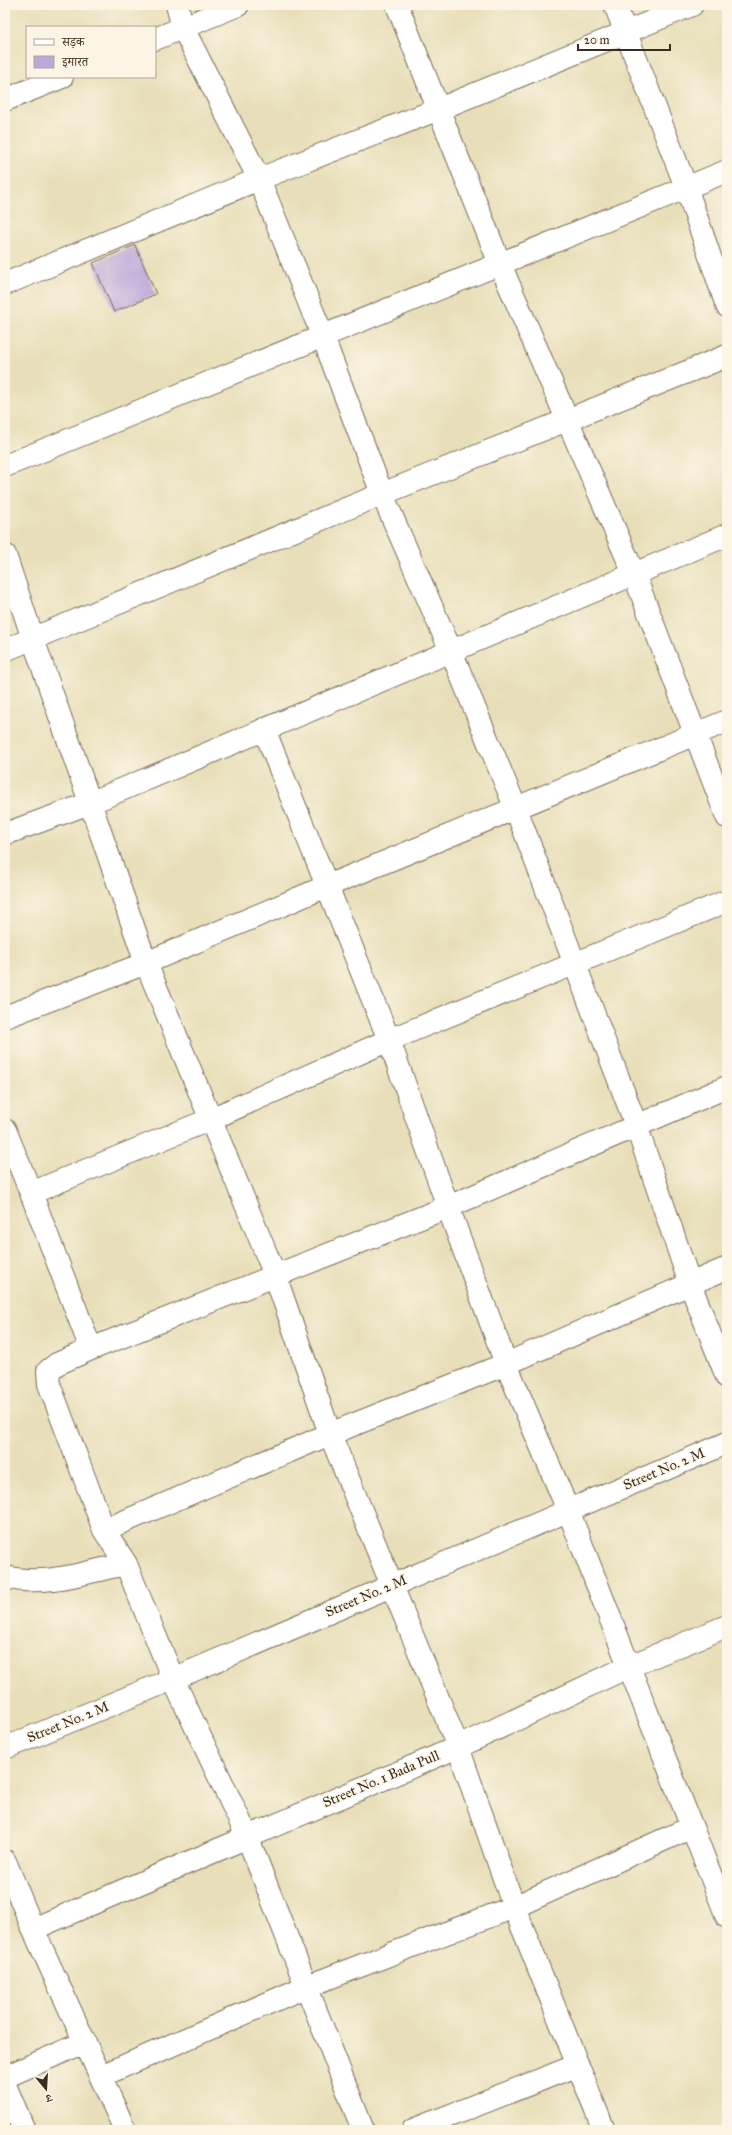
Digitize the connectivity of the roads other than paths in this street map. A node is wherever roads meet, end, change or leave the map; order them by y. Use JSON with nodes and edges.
{"nodes":[{"id":1,"x":177,"y":5,"type":"edge"},
{"id":2,"x":238,"y":5,"type":"edge"},
{"id":3,"x":397,"y":5,"type":"edge"},
{"id":4,"x":614,"y":5,"type":"edge"},
{"id":5,"x":692,"y":5,"type":"edge"},
{"id":6,"x":183,"y":28,"type":"junction"},
{"id":7,"x":625,"y":33,"type":"junction"},
{"id":8,"x":156,"y":39,"type":"edge"},
{"id":9,"x":60,"y":78,"type":"edge"},
{"id":10,"x":5,"y":100,"type":"edge"},
{"id":11,"x":439,"y":109,"type":"junction"},
{"id":12,"x":727,"y":172,"type":"edge"},
{"id":13,"x":259,"y":179,"type":"junction"},
{"id":14,"x":686,"y":188,"type":"junction"},
{"id":15,"x":500,"y":264,"type":"junction"},
{"id":16,"x":5,"y":284,"type":"edge"},
{"id":17,"x":727,"y":306,"type":"edge"},
{"id":18,"x":323,"y":337,"type":"junction"},
{"id":19,"x":727,"y":356,"type":"edge"},
{"id":20,"x":569,"y":420,"type":"junction"},
{"id":21,"x":5,"y":466,"type":"edge"},
{"id":22,"x":382,"y":494,"type":"junction"},
{"id":23,"x":727,"y":535,"type":"edge"},
{"id":24,"x":5,"y":555,"type":"edge"},
{"id":25,"x":634,"y":574,"type":"junction"},
{"id":26,"x":32,"y":639,"type":"junction"},
{"id":27,"x":5,"y":650,"type":"edge"},
{"id":28,"x":451,"y":651,"type":"junction"},
{"id":29,"x":727,"y":721,"type":"edge"},
{"id":30,"x":264,"y":730,"type":"junction"},
{"id":31,"x":694,"y":734,"type":"junction"},
{"id":32,"x":90,"y":803,"type":"junction"},
{"id":33,"x":516,"y":809,"type":"junction"},
{"id":34,"x":727,"y":817,"type":"edge"},
{"id":35,"x":5,"y":834,"type":"edge"},
{"id":36,"x":327,"y":886,"type":"junction"},
{"id":37,"x":727,"y":901,"type":"edge"},
{"id":38,"x":146,"y":963,"type":"junction"},
{"id":39,"x":576,"y":964,"type":"junction"},
{"id":40,"x":5,"y":1017,"type":"edge"},
{"id":41,"x":389,"y":1040,"type":"junction"},
{"id":42,"x":727,"y":1086,"type":"edge"},
{"id":43,"x":211,"y":1119,"type":"junction"},
{"id":44,"x":636,"y":1125,"type":"junction"},
{"id":45,"x":5,"y":1130,"type":"edge"},
{"id":46,"x":31,"y":1193,"type":"junction"},
{"id":47,"x":448,"y":1207,"type":"junction"},
{"id":48,"x":727,"y":1268,"type":"edge"},
{"id":49,"x":275,"y":1275,"type":"junction"},
{"id":50,"x":690,"y":1284,"type":"junction"},
{"id":51,"x":91,"y":1348,"type":"junction"},
{"id":52,"x":506,"y":1364,"type":"junction"},
{"id":53,"x":727,"y":1377,"type":"edge"},
{"id":54,"x":330,"y":1434,"type":"junction"},
{"id":55,"x":727,"y":1443,"type":"edge"},
{"id":56,"x":568,"y":1510,"type":"junction"},
{"id":57,"x":104,"y":1530,"type":"junction"},
{"id":58,"x":126,"y":1564,"type":"junction"},
{"id":59,"x":5,"y":1577,"type":"edge"},
{"id":60,"x":392,"y":1585,"type":"junction"},
{"id":61,"x":727,"y":1626,"type":"edge"},
{"id":62,"x":630,"y":1666,"type":"junction"},
{"id":63,"x":173,"y":1679,"type":"junction"},
{"id":64,"x":458,"y":1747,"type":"junction"},
{"id":65,"x":5,"y":1748,"type":"edge"},
{"id":66,"x":692,"y":1826,"type":"junction"},
{"id":67,"x":247,"y":1836,"type":"junction"},
{"id":68,"x":5,"y":1861,"type":"edge"},
{"id":69,"x":514,"y":1907,"type":"junction"},
{"id":70,"x":727,"y":1917,"type":"edge"},
{"id":71,"x":33,"y":1929,"type":"junction"},
{"id":72,"x":305,"y":1988,"type":"junction"},
{"id":73,"x":85,"y":2042,"type":"junction"},
{"id":74,"x":578,"y":2065,"type":"junction"},
{"id":75,"x":101,"y":2076,"type":"junction"},
{"id":76,"x":5,"y":2077,"type":"edge"},
{"id":77,"x":5,"y":2085,"type":"edge"},
{"id":78,"x":24,"y":2130,"type":"edge"},
{"id":79,"x":125,"y":2130,"type":"edge"},
{"id":80,"x":363,"y":2130,"type":"edge"},
{"id":81,"x":413,"y":2130,"type":"edge"},
{"id":82,"x":604,"y":2130,"type":"edge"}],
"edges":[{"from":1,"to":6,"type":"street"},
{"from":2,"to":6,"type":"street"},
{"from":3,"to":11,"type":"street"},
{"from":4,"to":7,"type":"street"},
{"from":5,"to":7,"type":"street"},
{"from":6,"to":8,"type":"street"},
{"from":6,"to":13,"type":"street"},
{"from":7,"to":11,"type":"street"},
{"from":7,"to":14,"type":"street"},
{"from":9,"to":10,"type":"street"},
{"from":11,"to":13,"type":"street"},
{"from":11,"to":15,"type":"street"},
{"from":12,"to":14,"type":"street"},
{"from":13,"to":16,"type":"street"},
{"from":13,"to":18,"type":"street"},
{"from":14,"to":15,"type":"street"},
{"from":14,"to":17,"type":"street"},
{"from":15,"to":18,"type":"street"},
{"from":15,"to":20,"type":"street"},
{"from":18,"to":21,"type":"street"},
{"from":18,"to":22,"type":"street"},
{"from":19,"to":20,"type":"street"},
{"from":20,"to":22,"type":"street"},
{"from":20,"to":25,"type":"street"},
{"from":22,"to":26,"type":"street"},
{"from":22,"to":28,"type":"street"},
{"from":23,"to":25,"type":"street"},
{"from":24,"to":26,"type":"street"},
{"from":25,"to":28,"type":"street"},
{"from":25,"to":31,"type":"street"},
{"from":26,"to":27,"type":"street"},
{"from":26,"to":32,"type":"street"},
{"from":28,"to":30,"type":"street"},
{"from":28,"to":33,"type":"street"},
{"from":29,"to":31,"type":"street"},
{"from":30,"to":32,"type":"street"},
{"from":30,"to":36,"type":"street"},
{"from":31,"to":33,"type":"street"},
{"from":31,"to":34,"type":"street"},
{"from":32,"to":35,"type":"street"},
{"from":32,"to":38,"type":"street"},
{"from":33,"to":36,"type":"street"},
{"from":33,"to":39,"type":"street"},
{"from":36,"to":38,"type":"street"},
{"from":36,"to":41,"type":"street"},
{"from":37,"to":39,"type":"street"},
{"from":38,"to":40,"type":"street"},
{"from":38,"to":43,"type":"street"},
{"from":39,"to":41,"type":"street"},
{"from":39,"to":44,"type":"street"},
{"from":41,"to":43,"type":"street"},
{"from":41,"to":47,"type":"street"},
{"from":42,"to":44,"type":"street"},
{"from":43,"to":46,"type":"street"},
{"from":43,"to":49,"type":"street"},
{"from":44,"to":47,"type":"street"},
{"from":44,"to":50,"type":"street"},
{"from":45,"to":46,"type":"street"},
{"from":46,"to":51,"type":"street"},
{"from":47,"to":49,"type":"street"},
{"from":47,"to":52,"type":"street"},
{"from":48,"to":50,"type":"street"},
{"from":49,"to":51,"type":"street"},
{"from":49,"to":54,"type":"street"},
{"from":50,"to":52,"type":"street"},
{"from":50,"to":53,"type":"street"},
{"from":51,"to":57,"type":"street"},
{"from":52,"to":54,"type":"street"},
{"from":52,"to":56,"type":"street"},
{"from":54,"to":57,"type":"street"},
{"from":54,"to":60,"type":"street"},
{"from":55,"to":56,"type":"street","name":"Street No. 2 M"},
{"from":56,"to":60,"type":"street","name":"Street No. 2 M"},
{"from":56,"to":62,"type":"street"},
{"from":57,"to":58,"type":"street"},
{"from":58,"to":59,"type":"street"},
{"from":58,"to":63,"type":"street"},
{"from":60,"to":63,"type":"street","name":"Street No. 2 M"},
{"from":60,"to":64,"type":"street"},
{"from":61,"to":62,"type":"street","name":"Street No. 1 Bada Pull"},
{"from":62,"to":64,"type":"street","name":"Street No. 1 Bada Pull"},
{"from":62,"to":66,"type":"street"},
{"from":63,"to":65,"type":"street","name":"Street No. 2 M"},
{"from":63,"to":67,"type":"street"},
{"from":64,"to":67,"type":"street","name":"Street No. 1 Bada Pull"},
{"from":64,"to":69,"type":"street"},
{"from":66,"to":69,"type":"street"},
{"from":66,"to":70,"type":"street"},
{"from":67,"to":71,"type":"street","name":"Street No. 1 Bada Pull"},
{"from":67,"to":72,"type":"street"},
{"from":68,"to":71,"type":"street"},
{"from":69,"to":72,"type":"street"},
{"from":69,"to":74,"type":"street"},
{"from":71,"to":73,"type":"street"},
{"from":72,"to":75,"type":"street"},
{"from":72,"to":80,"type":"street"},
{"from":73,"to":75,"type":"street"},
{"from":73,"to":76,"type":"street"},
{"from":74,"to":81,"type":"street"},
{"from":74,"to":82,"type":"street"},
{"from":75,"to":79,"type":"street"},
{"from":77,"to":78,"type":"street"}]}
